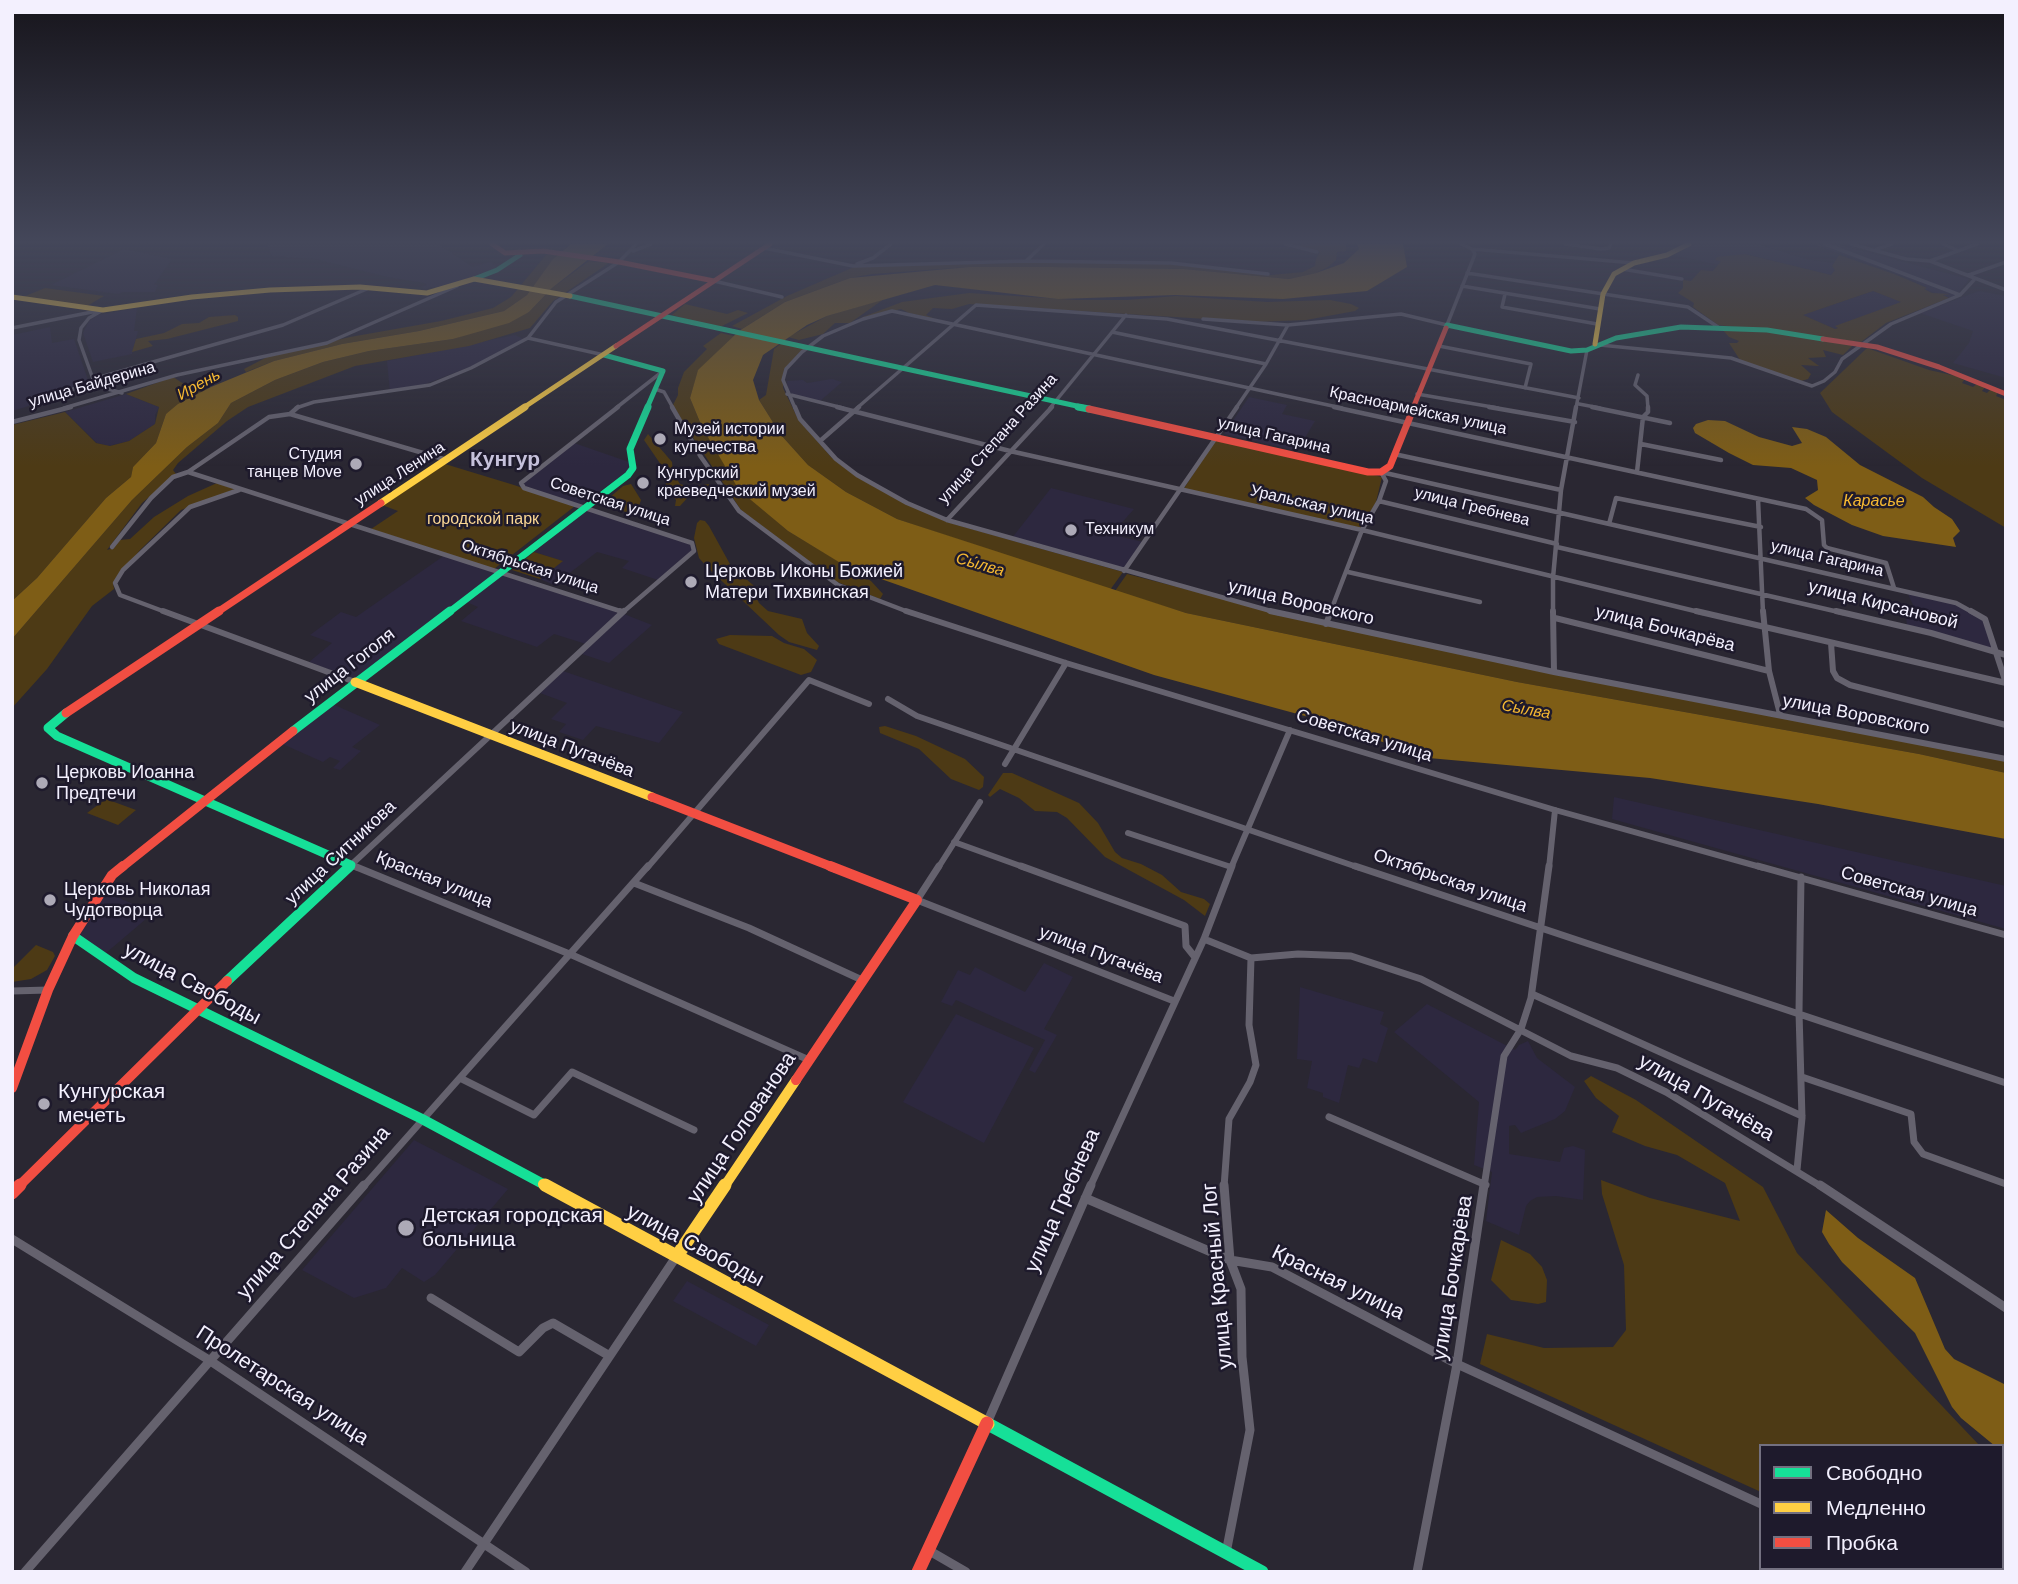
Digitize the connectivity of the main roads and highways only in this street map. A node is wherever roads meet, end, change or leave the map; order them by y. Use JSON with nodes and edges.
{"nodes":[{"id":1,"x":660,"y":318,"type":"edge"},
{"id":2,"x":671,"y":318,"type":"edge"},
{"id":3,"x":1598,"y":318,"type":"edge"},
{"id":4,"x":1591,"y":347,"type":"junction"},
{"id":5,"x":604,"y":355,"type":"junction"},
{"id":6,"x":2006,"y":394,"type":"edge"},
{"id":7,"x":355,"y":682,"type":"junction"},
{"id":8,"x":48,"y":728,"type":"joint"},
{"id":9,"x":203,"y":801,"type":"junction"},
{"id":10,"x":351,"y":865,"type":"joint"},
{"id":11,"x":918,"y":900,"type":"joint"},
{"id":12,"x":73,"y":936,"type":"junction"},
{"id":13,"x":197,"y":1009,"type":"junction"},
{"id":14,"x":12,"y":1088,"type":"edge"},
{"id":15,"x":12,"y":1193,"type":"edge"},
{"id":16,"x":677,"y":1256,"type":"junction"},
{"id":17,"x":987,"y":1423,"type":"junction"},
{"id":18,"x":918,"y":1572,"type":"edge"},
{"id":19,"x":1262,"y":1572,"type":"edge"}],
"edges":[{"from":1,"to":5,"type":"main road","name":"улица Ленина"},
{"from":2,"to":4,"type":"main road","name":"улица Гагарина"},
{"from":3,"to":4,"type":"main road"},
{"from":4,"to":6,"type":"main road"},
{"from":5,"to":7,"type":"main road","name":"улица Гоголя"},
{"from":5,"to":8,"type":"main road","name":"улица Ленина"},
{"from":7,"to":9,"type":"main road","name":"улица Гоголя"},
{"from":7,"to":11,"type":"main road","name":"улица Пугачёва"},
{"from":8,"to":9,"type":"main road","name":"Красная улица"},
{"from":9,"to":10,"type":"main road","name":"Красная улица"},
{"from":9,"to":12,"type":"main road","name":"улица Гоголя"},
{"from":10,"to":13,"type":"main road","name":"улица Ситникова"},
{"from":11,"to":16,"type":"main road","name":"улица Голованова"},
{"from":12,"to":13,"type":"main road","name":"улица Свободы"},
{"from":12,"to":14,"type":"main road","name":"улица Гоголя"},
{"from":13,"to":15,"type":"main road","name":"улица Ситникова"},
{"from":13,"to":16,"type":"main road","name":"улица Свободы"},
{"from":16,"to":17,"type":"main road","name":"улица Свободы"},
{"from":17,"to":18,"type":"main road","name":"улица Гребнева"},
{"from":17,"to":19,"type":"main road","name":"улица Свободы"}]}
